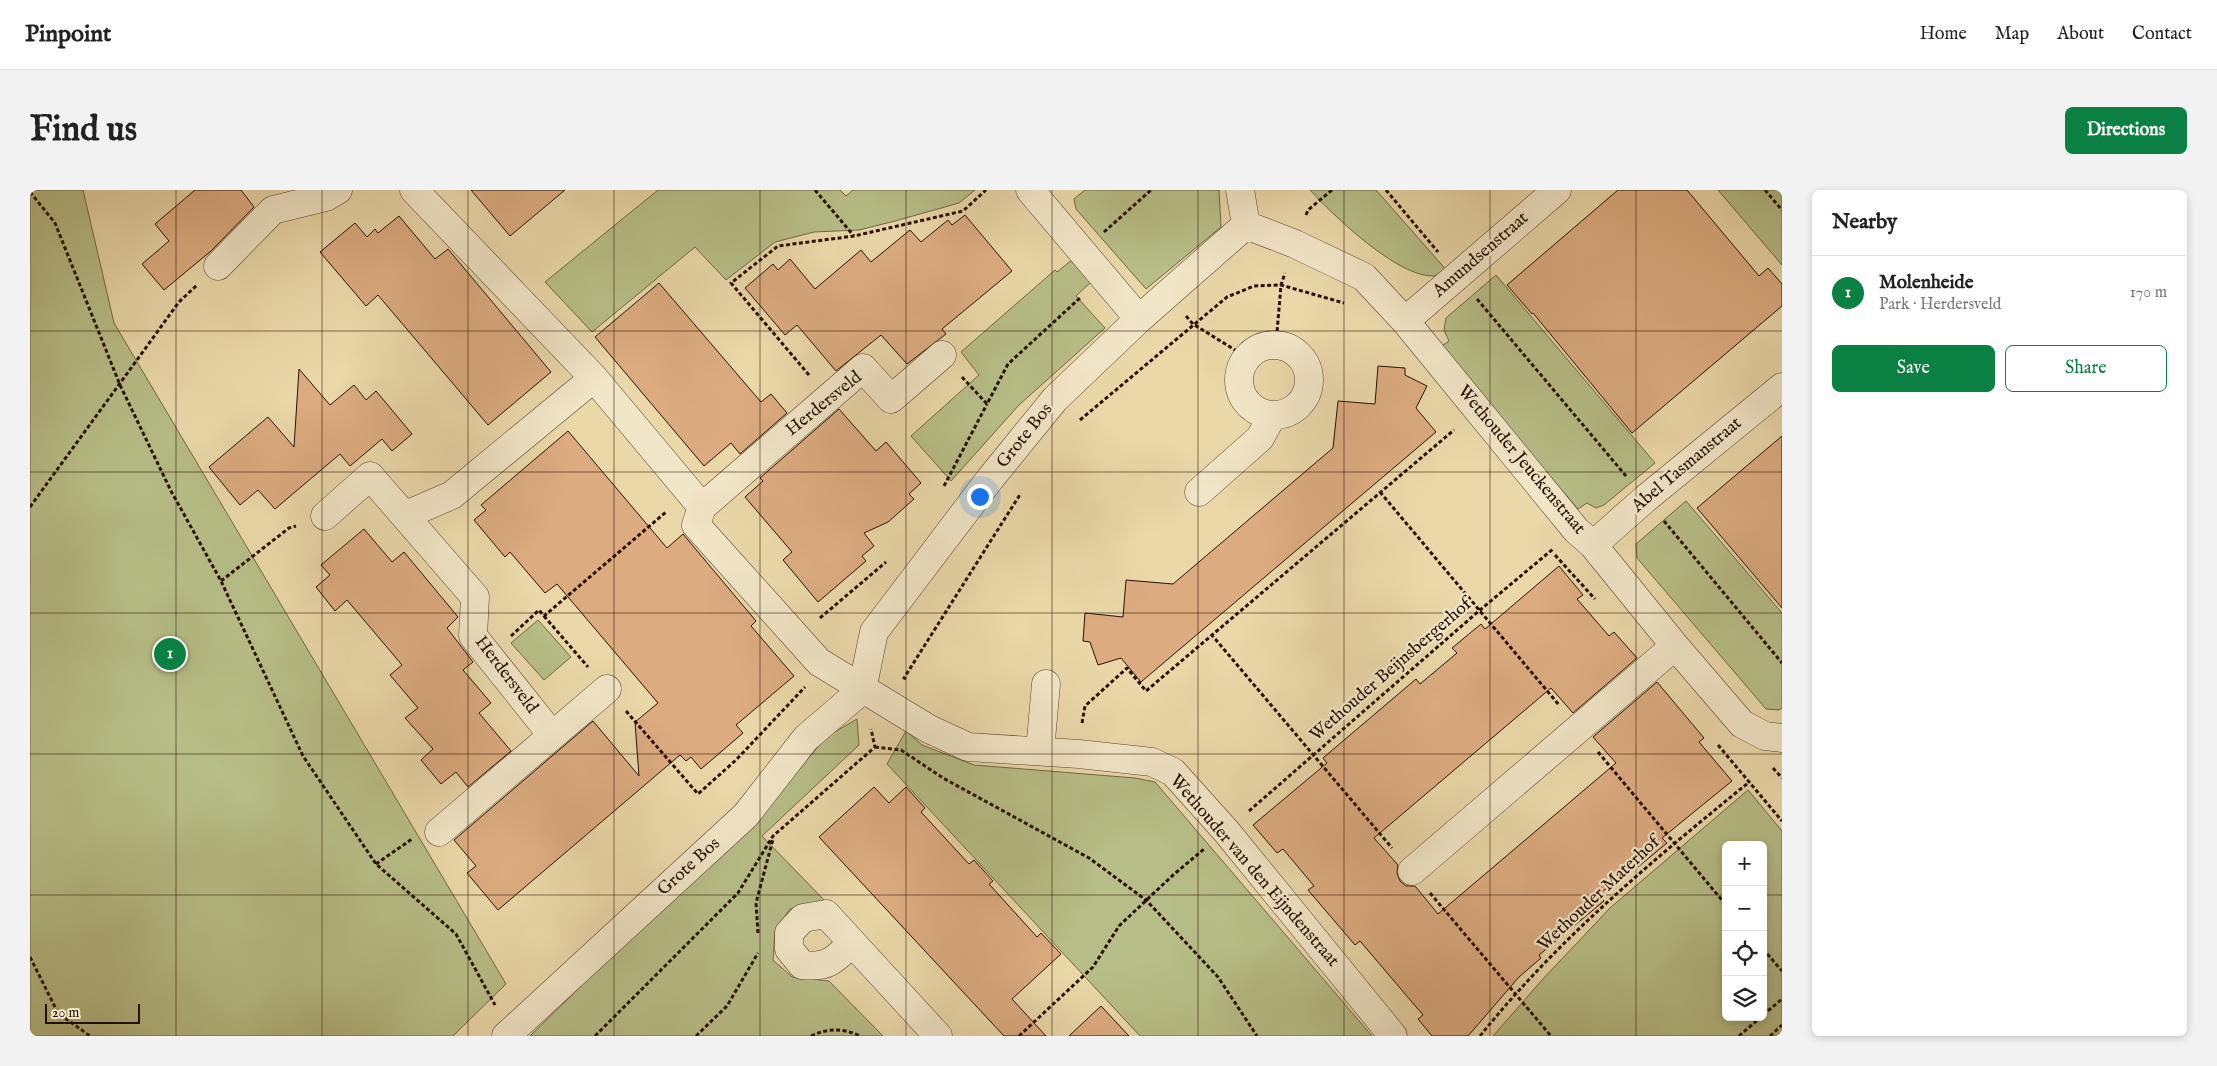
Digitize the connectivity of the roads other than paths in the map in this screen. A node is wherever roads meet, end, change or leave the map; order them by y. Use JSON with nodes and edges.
{"nodes":[{"id":1,"x":338,"y":190,"type":"edge"},
{"id":2,"x":414,"y":190,"type":"edge"},
{"id":3,"x":1030,"y":190,"type":"edge"},
{"id":4,"x":1240,"y":190,"type":"edge"},
{"id":5,"x":1557,"y":190,"type":"edge"},
{"id":6,"x":1246,"y":225,"type":"junction"},
{"id":7,"x":218,"y":266,"type":"dead end"},
{"id":8,"x":1139,"y":319,"type":"junction"},
{"id":9,"x":1405,"y":321,"type":"junction"},
{"id":10,"x":942,"y":355,"type":"road end"},
{"id":11,"x":594,"y":378,"type":"junction"},
{"id":12,"x":1782,"y":387,"type":"edge"},
{"id":13,"x":1272,"y":416,"type":"junction"},
{"id":14,"x":1199,"y":492,"type":"dead end"},
{"id":15,"x":696,"y":500,"type":"junction"},
{"id":16,"x":406,"y":515,"type":"junction"},
{"id":17,"x":325,"y":516,"type":"road end"},
{"id":18,"x":1584,"y":537,"type":"junction"},
{"id":19,"x":1675,"y":646,"type":"junction"},
{"id":20,"x":1046,"y":684,"type":"dead end"},
{"id":21,"x":607,"y":689,"type":"road end"},
{"id":22,"x":862,"y":690,"type":"junction"},
{"id":23,"x":552,"y":735,"type":"junction"},
{"id":24,"x":1773,"y":737,"type":"edge"},
{"id":25,"x":1040,"y":751,"type":"junction"},
{"id":26,"x":439,"y":832,"type":"road end"},
{"id":27,"x":1412,"y":871,"type":"road end"},
{"id":28,"x":852,"y":943,"type":"dead end"},
{"id":29,"x":508,"y":1034,"type":"edge"},
{"id":30,"x":938,"y":1036,"type":"edge"},
{"id":31,"x":1393,"y":1036,"type":"edge"}],
"edges":[{"from":1,"to":7,"type":"street"},
{"from":2,"to":11,"type":"street"},
{"from":3,"to":8,"type":"street"},
{"from":4,"to":6,"type":"street"},
{"from":5,"to":9,"type":"street","name":"Amundsenstraat"},
{"from":6,"to":8,"type":"street","name":"Grote Bos"},
{"from":6,"to":9,"type":"street","name":"Wethouder Jeuckenstraat"},
{"from":8,"to":22,"type":"street","name":"Grote Bos"},
{"from":9,"to":18,"type":"street","name":"Wethouder Jeuckenstraat"},
{"from":10,"to":15,"type":"street","name":"Herdersveld"},
{"from":11,"to":15,"type":"street"},
{"from":11,"to":16,"type":"street"},
{"from":12,"to":18,"type":"street","name":"Abel Tasmanstraat"},
{"from":13,"to":13,"type":"street"},
{"from":13,"to":14,"type":"street"},
{"from":15,"to":22,"type":"street"},
{"from":16,"to":17,"type":"street"},
{"from":16,"to":23,"type":"street","name":"Herdersveld"},
{"from":18,"to":19,"type":"street","name":"Wethouder Jeuckenstraat"},
{"from":19,"to":24,"type":"street","name":"Wethouder Jeuckenstraat"},
{"from":19,"to":27,"type":"street"},
{"from":20,"to":25,"type":"street"},
{"from":21,"to":23,"type":"street"},
{"from":22,"to":25,"type":"street","name":"Wethouder van den Eijndenstraat"},
{"from":22,"to":29,"type":"street","name":"Grote Bos"},
{"from":23,"to":26,"type":"street"},
{"from":25,"to":31,"type":"street","name":"Wethouder van den Eijndenstraat"},
{"from":28,"to":30,"type":"street"}]}
